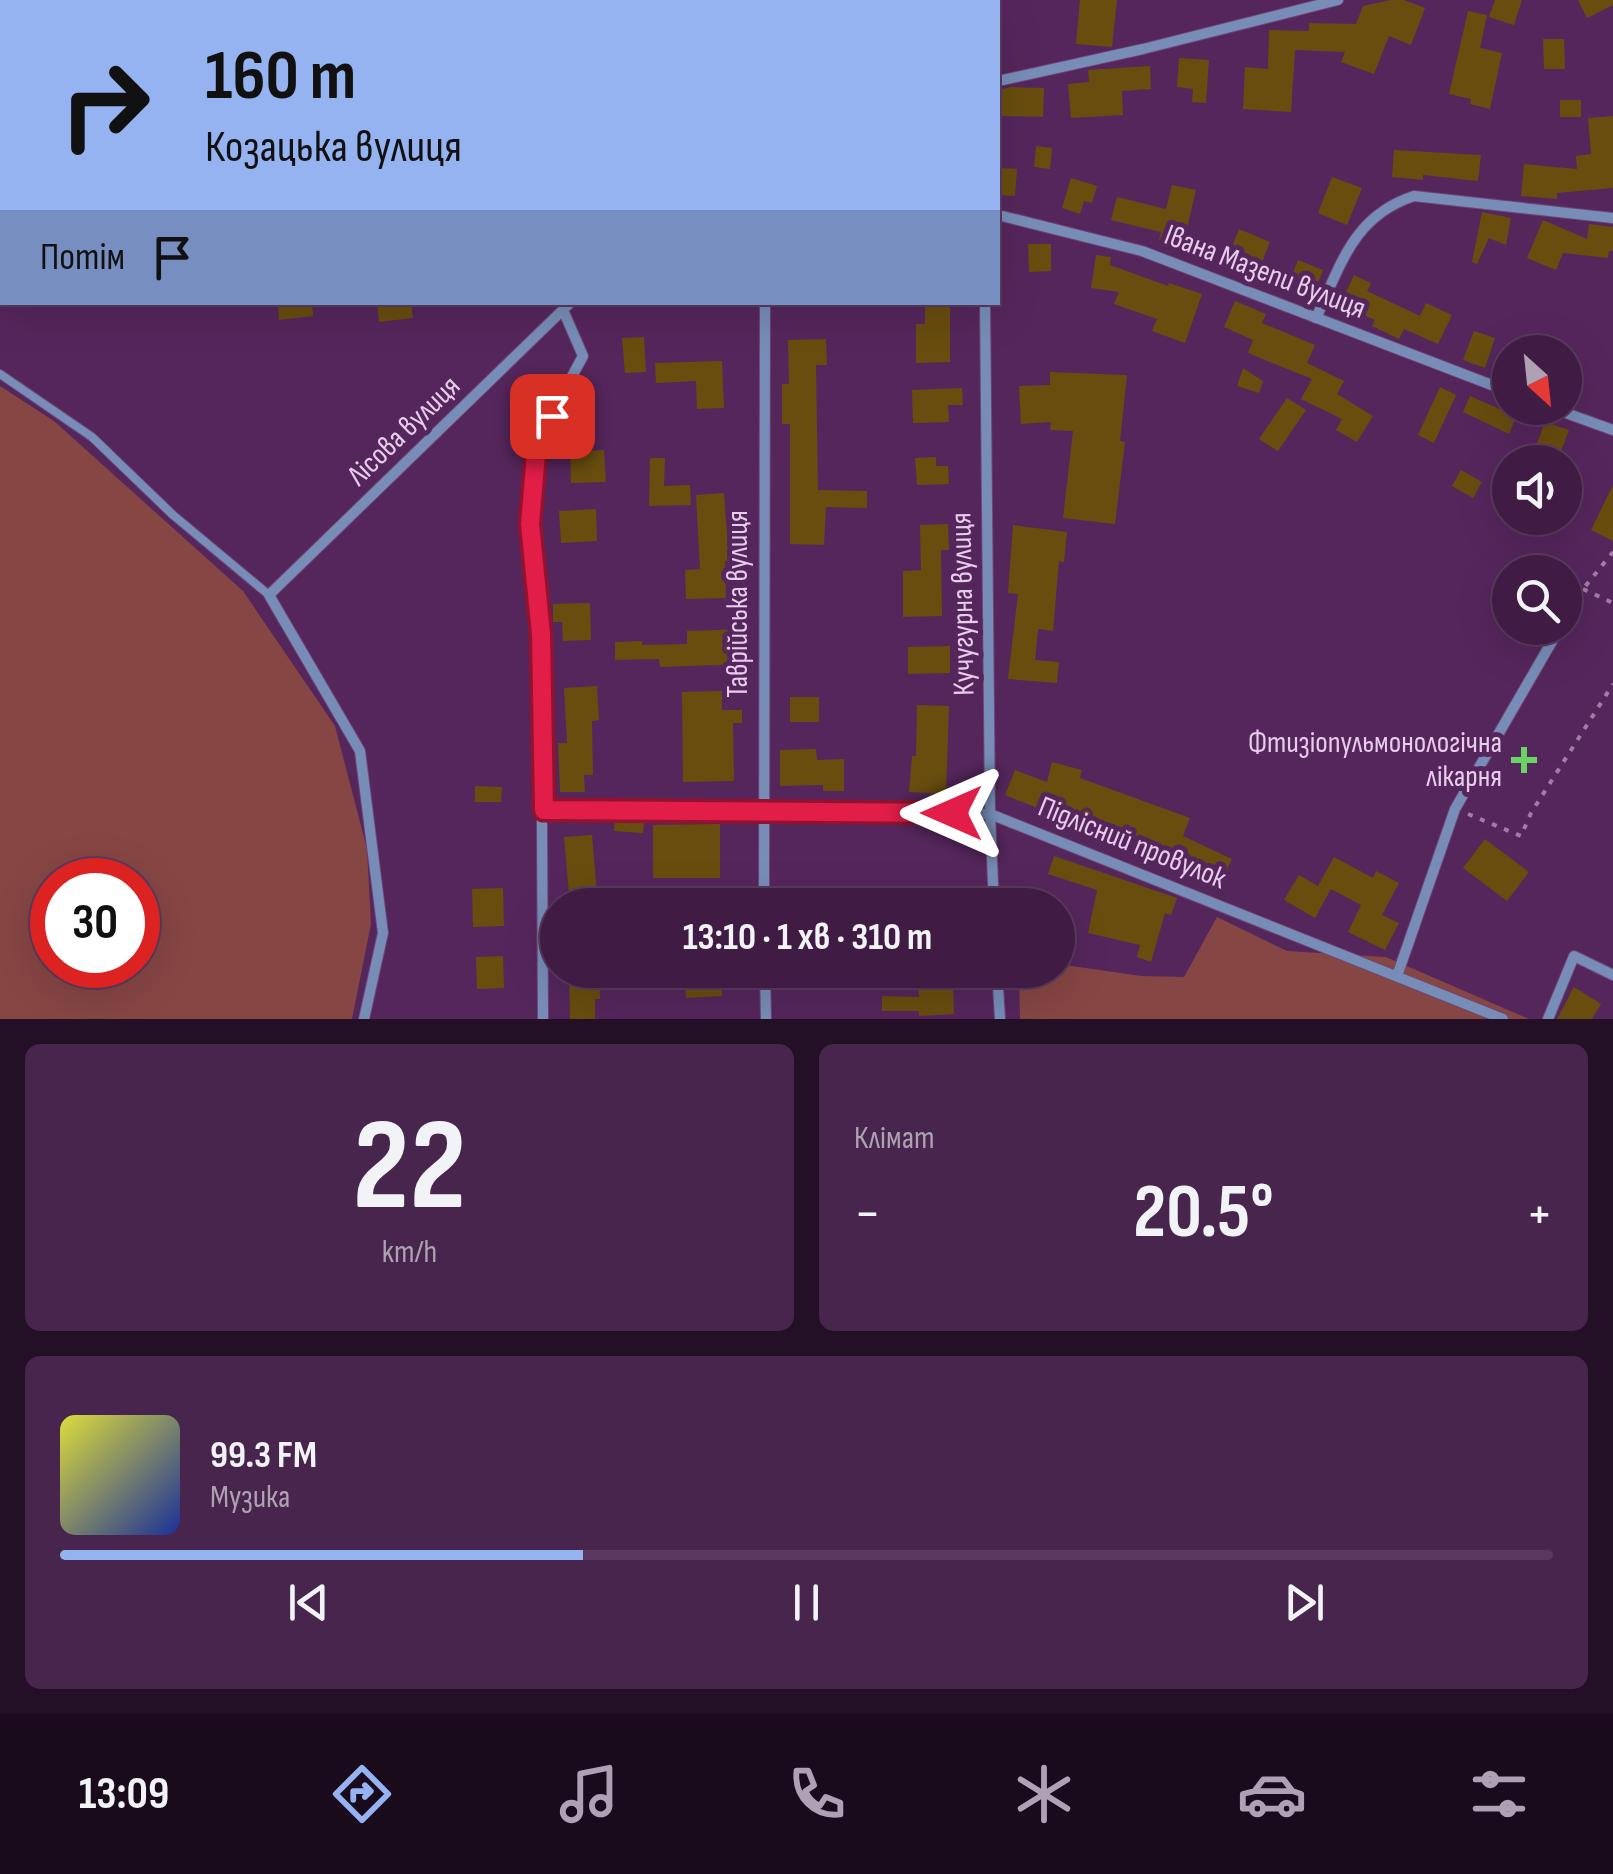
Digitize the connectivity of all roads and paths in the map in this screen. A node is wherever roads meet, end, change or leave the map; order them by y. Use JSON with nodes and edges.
{"nodes":[{"id":1,"x":1338,"y":0,"type":"edge"},
{"id":2,"x":1000,"y":81,"type":"edge"},
{"id":3,"x":1000,"y":216,"type":"edge"},
{"id":4,"x":1613,"y":218,"type":"edge"},
{"id":5,"x":765,"y":305,"type":"edge"},
{"id":6,"x":985,"y":305,"type":"edge"},
{"id":7,"x":567,"y":306,"type":"edge"},
{"id":8,"x":1316,"y":318,"type":"junction"},
{"id":9,"x":0,"y":374,"type":"edge"},
{"id":10,"x":1492,"y":385,"type":"edge"},
{"id":11,"x":1582,"y":419,"type":"edge"},
{"id":12,"x":1613,"y":430,"type":"edge"},
{"id":13,"x":1613,"y":552,"type":"edge"},
{"id":14,"x":1583,"y":588,"type":"joint"},
{"id":15,"x":269,"y":594,"type":"junction"},
{"id":16,"x":1613,"y":603,"type":"edge"},
{"id":17,"x":1550,"y":645,"type":"edge"},
{"id":18,"x":1613,"y":684,"type":"edge"},
{"id":19,"x":1456,"y":809,"type":"junction"},
{"id":20,"x":544,"y":810,"type":"junction"},
{"id":21,"x":762,"y":812,"type":"junction"},
{"id":22,"x":990,"y":814,"type":"junction"},
{"id":23,"x":764,"y":888,"type":"edge"},
{"id":24,"x":993,"y":888,"type":"edge"},
{"id":25,"x":1613,"y":975,"type":"edge"},
{"id":26,"x":1397,"y":976,"type":"junction"},
{"id":27,"x":765,"y":988,"type":"edge"},
{"id":28,"x":999,"y":988,"type":"edge"},
{"id":29,"x":364,"y":1019,"type":"edge"},
{"id":30,"x":542,"y":1019,"type":"edge"},
{"id":31,"x":766,"y":1019,"type":"edge"},
{"id":32,"x":1000,"y":1019,"type":"edge"},
{"id":33,"x":1502,"y":1019,"type":"edge"},
{"id":34,"x":1548,"y":1019,"type":"edge"}],
"edges":[{"from":1,"to":2,"type":"street"},
{"from":3,"to":8,"type":"street","name":"Івана Мазепи вулиця"},
{"from":4,"to":8,"type":"street"},
{"from":5,"to":21,"type":"street","name":"Таврійська вулиця"},
{"from":6,"to":22,"type":"street","name":"Кучугурна вулиця"},
{"from":7,"to":15,"type":"street","name":"Лісова вулиця"},
{"from":7,"to":20,"type":"street"},
{"from":8,"to":10,"type":"street","name":"Івана Мазепи вулиця"},
{"from":9,"to":15,"type":"lane"},
{"from":11,"to":12,"type":"street"},
{"from":13,"to":14,"type":"path"},
{"from":14,"to":16,"type":"path"},
{"from":15,"to":29,"type":"street"},
{"from":17,"to":19,"type":"street"},
{"from":18,"to":19,"type":"path"},
{"from":19,"to":26,"type":"street"},
{"from":20,"to":21,"type":"street","name":"Підлісний провулок"},
{"from":20,"to":30,"type":"street"},
{"from":21,"to":22,"type":"street","name":"Підлісний провулок"},
{"from":21,"to":23,"type":"street","name":"Таврійська вулиця"},
{"from":22,"to":24,"type":"street","name":"Кучугурна вулиця"},
{"from":22,"to":26,"type":"street","name":"Підлісний провулок"},
{"from":25,"to":34,"type":"street"},
{"from":26,"to":33,"type":"street","name":"Підлісний провулок"},
{"from":27,"to":31,"type":"street"},
{"from":28,"to":32,"type":"street"}]}
